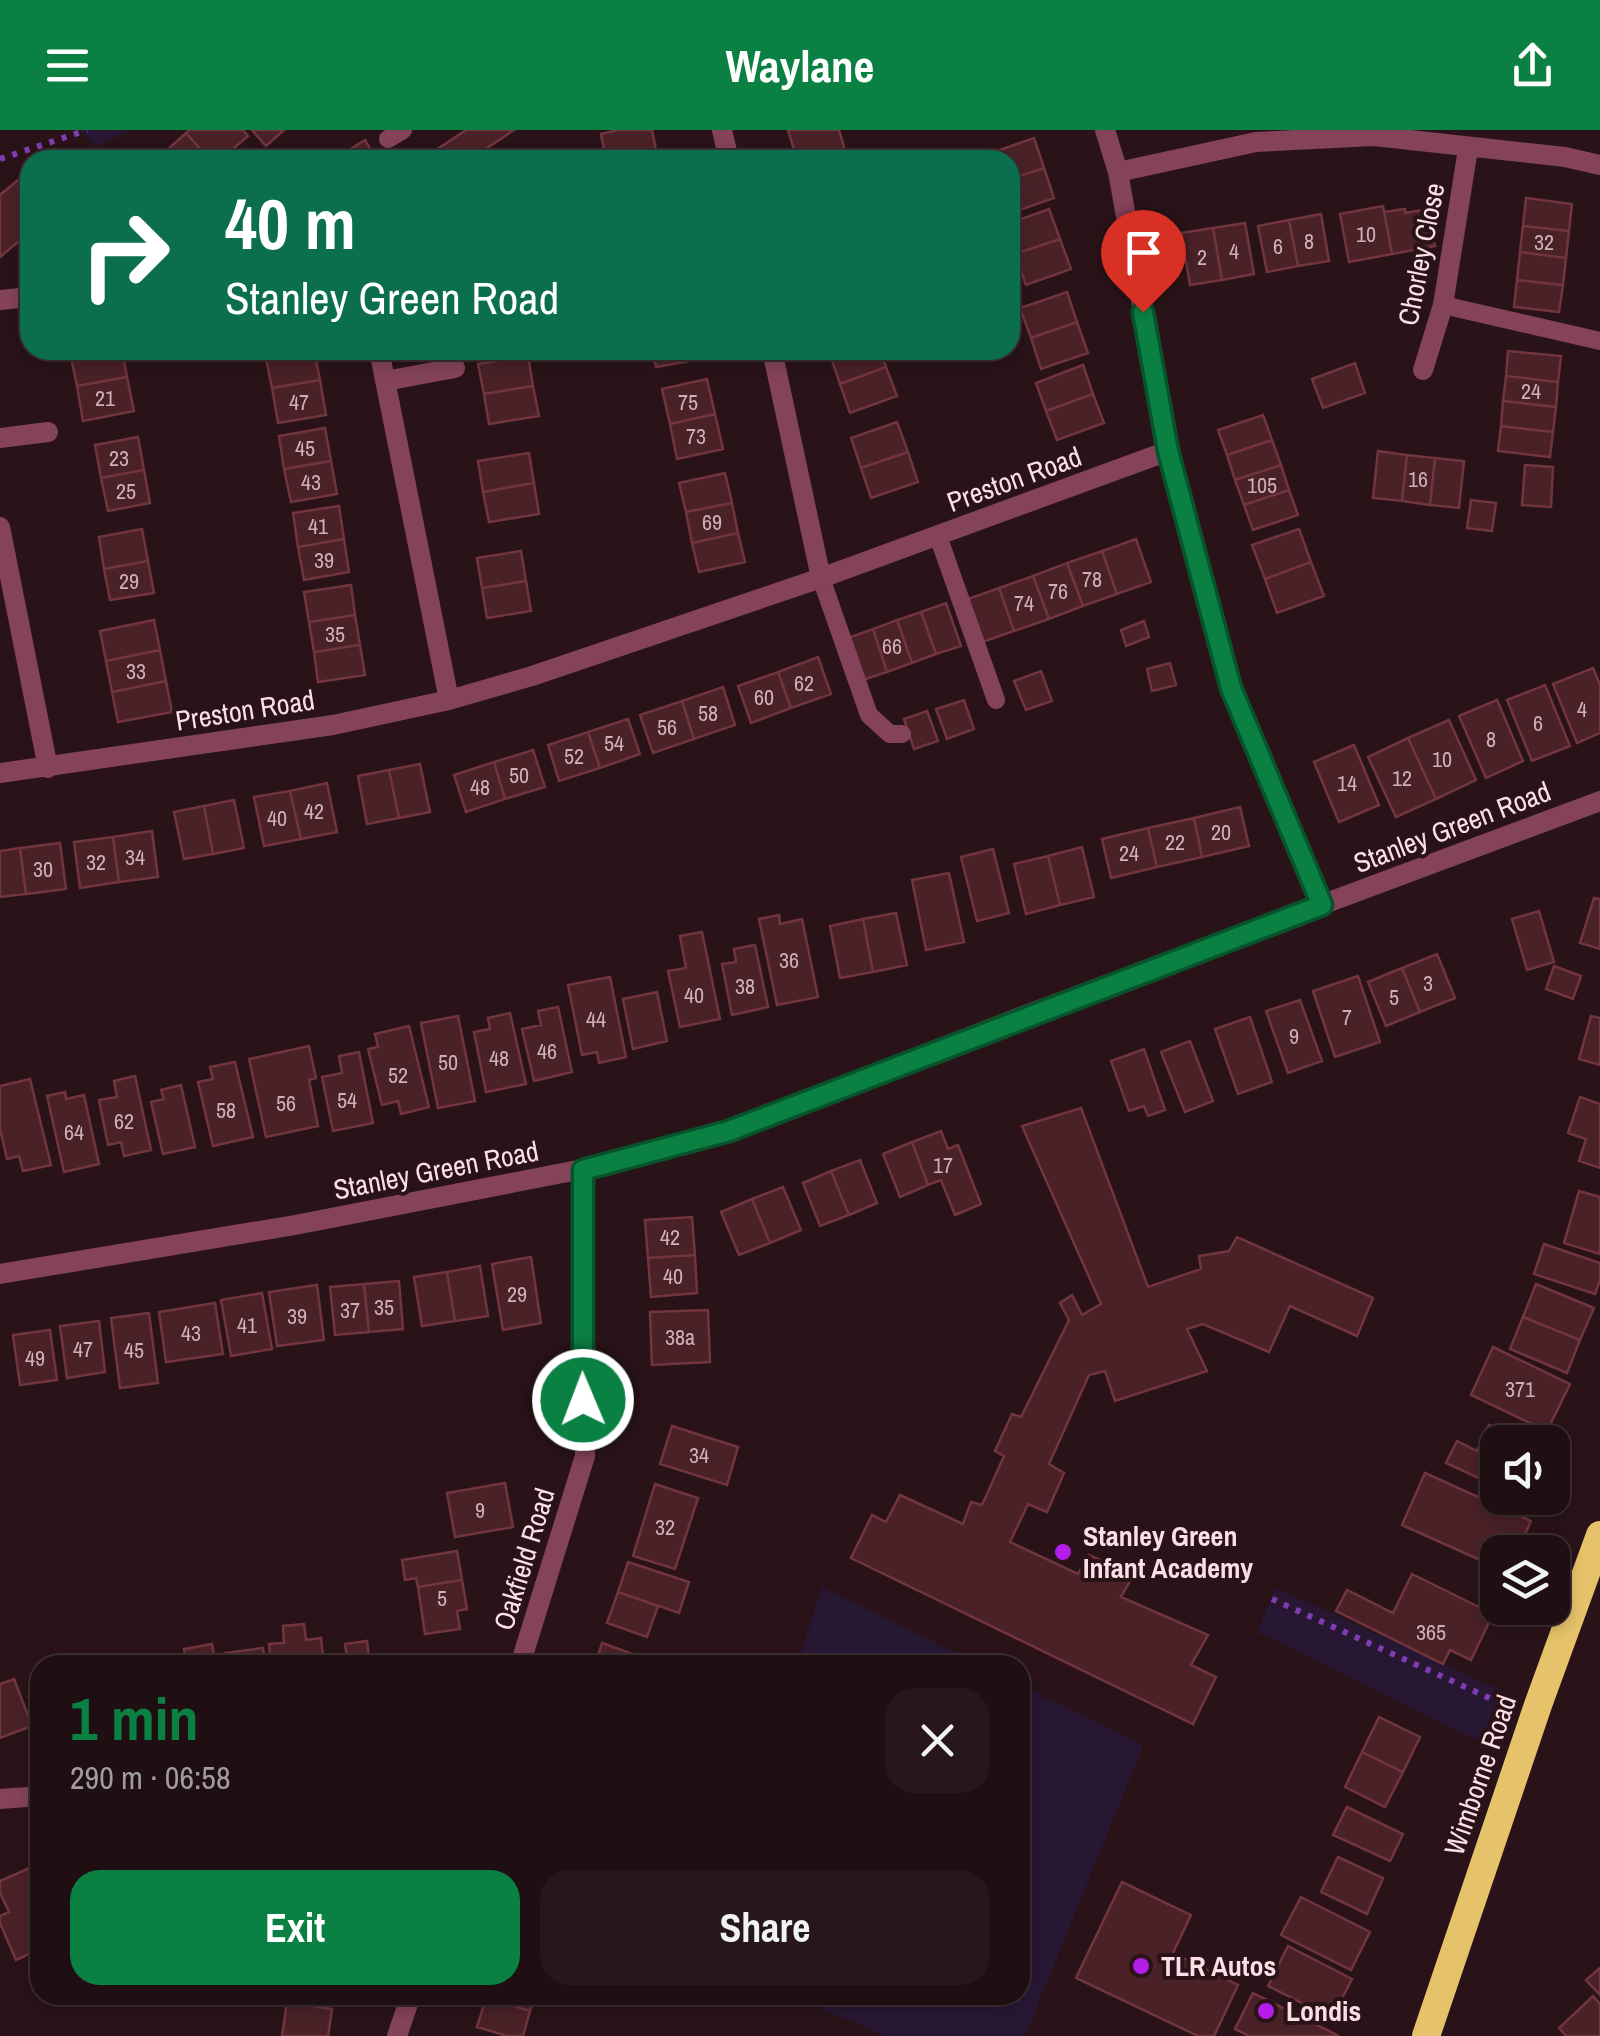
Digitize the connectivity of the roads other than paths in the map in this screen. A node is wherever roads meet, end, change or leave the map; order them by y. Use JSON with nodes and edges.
{"nodes":[{"id":1,"x":1105,"y":130,"type":"edge"},
{"id":2,"x":1468,"y":148,"type":"junction"},
{"id":3,"x":1600,"y":165,"type":"edge"},
{"id":4,"x":1118,"y":172,"type":"junction"},
{"id":5,"x":1443,"y":306,"type":"junction"},
{"id":6,"x":1600,"y":340,"type":"edge"},
{"id":7,"x":382,"y":360,"type":"edge"},
{"id":8,"x":774,"y":360,"type":"edge"},
{"id":9,"x":455,"y":368,"type":"dead end"},
{"id":10,"x":1423,"y":370,"type":"dead end"},
{"id":11,"x":385,"y":381,"type":"junction"},
{"id":12,"x":48,"y":432,"type":"dead end"},
{"id":13,"x":0,"y":438,"type":"edge"},
{"id":14,"x":1168,"y":451,"type":"junction"},
{"id":15,"x":0,"y":528,"type":"edge"},
{"id":16,"x":938,"y":536,"type":"junction"},
{"id":17,"x":822,"y":578,"type":"junction"},
{"id":18,"x":449,"y":700,"type":"junction"},
{"id":19,"x":996,"y":700,"type":"dead end"},
{"id":20,"x":902,"y":734,"type":"dead end"},
{"id":21,"x":48,"y":768,"type":"junction"},
{"id":22,"x":0,"y":773,"type":"edge"},
{"id":23,"x":1600,"y":801,"type":"edge"},
{"id":24,"x":1322,"y":905,"type":"junction"},
{"id":25,"x":583,"y":1170,"type":"junction"},
{"id":26,"x":0,"y":1274,"type":"edge"},
{"id":27,"x":1600,"y":1535,"type":"edge"},
{"id":28,"x":523,"y":1655,"type":"edge"},
{"id":29,"x":30,"y":1796,"type":"edge"},
{"id":30,"x":0,"y":1798,"type":"edge"},
{"id":31,"x":408,"y":2005,"type":"edge"},
{"id":32,"x":397,"y":2036,"type":"edge"},
{"id":33,"x":1426,"y":2036,"type":"edge"}],
"edges":[{"from":1,"to":4,"type":"street"},
{"from":2,"to":3,"type":"street","name":"Chorley Close"},
{"from":2,"to":4,"type":"street","name":"Chorley Close"},
{"from":2,"to":5,"type":"street","name":"Chorley Close"},
{"from":4,"to":14,"type":"street"},
{"from":5,"to":6,"type":"lane"},
{"from":5,"to":10,"type":"street","name":"Chorley Close"},
{"from":7,"to":11,"type":"street"},
{"from":8,"to":17,"type":"street"},
{"from":9,"to":11,"type":"street"},
{"from":11,"to":18,"type":"street"},
{"from":12,"to":13,"type":"street"},
{"from":14,"to":16,"type":"street","name":"Preston Road"},
{"from":14,"to":24,"type":"street"},
{"from":15,"to":21,"type":"street"},
{"from":16,"to":17,"type":"street","name":"Preston Road"},
{"from":16,"to":19,"type":"lane"},
{"from":17,"to":18,"type":"street","name":"Preston Road"},
{"from":17,"to":20,"type":"lane"},
{"from":18,"to":21,"type":"street","name":"Preston Road"},
{"from":21,"to":22,"type":"street","name":"Preston Road"},
{"from":23,"to":24,"type":"street","name":"Stanley Green Road"},
{"from":24,"to":25,"type":"street","name":"Stanley Green Road"},
{"from":25,"to":26,"type":"street","name":"Stanley Green Road"},
{"from":25,"to":28,"type":"street","name":"Oakfield Road"},
{"from":27,"to":33,"type":"highway","name":"Wimborne Road"},
{"from":29,"to":30,"type":"street"},
{"from":31,"to":32,"type":"street"}]}
